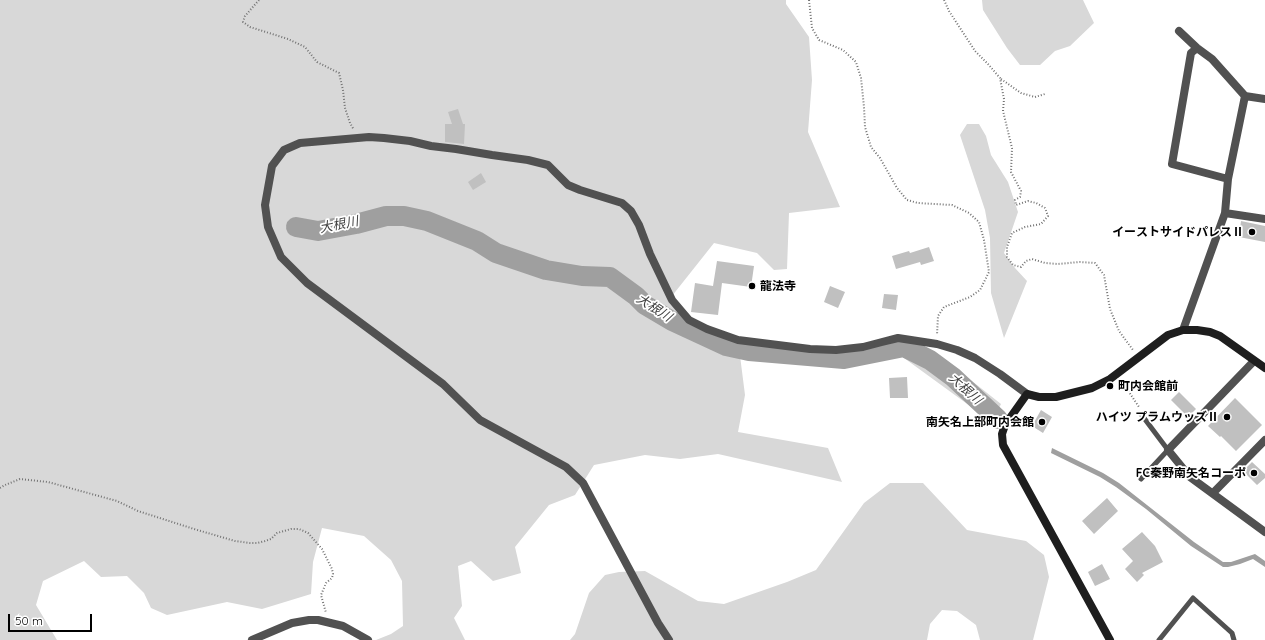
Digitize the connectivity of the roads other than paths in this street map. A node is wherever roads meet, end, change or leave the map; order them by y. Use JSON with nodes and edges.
{"nodes":[{"id":1,"x":1179,"y":31,"type":"dead end"},
{"id":2,"x":1197,"y":48,"type":"junction"},
{"id":3,"x":1245,"y":96,"type":"junction"},
{"id":4,"x":1265,"y":99,"type":"edge"},
{"id":5,"x":1228,"y":179,"type":"junction"},
{"id":6,"x":1225,"y":213,"type":"junction"},
{"id":7,"x":1265,"y":219,"type":"edge"},
{"id":8,"x":1183,"y":330,"type":"junction"},
{"id":9,"x":1254,"y":360,"type":"junction"},
{"id":10,"x":1265,"y":368,"type":"edge"},
{"id":11,"x":1027,"y":394,"type":"junction"},
{"id":12,"x":1141,"y":412,"type":"road end"},
{"id":13,"x":1265,"y":440,"type":"edge"},
{"id":14,"x":1168,"y":450,"type":"junction"},
{"id":15,"x":1141,"y":479,"type":"dead end"},
{"id":16,"x":1213,"y":493,"type":"junction"},
{"id":17,"x":1263,"y":527,"type":"edge"},
{"id":18,"x":252,"y":640,"type":"edge"},
{"id":19,"x":368,"y":640,"type":"edge"},
{"id":20,"x":669,"y":640,"type":"edge"},
{"id":21,"x":1110,"y":640,"type":"edge"},
{"id":22,"x":1159,"y":640,"type":"edge"},
{"id":23,"x":1234,"y":640,"type":"edge"}],
"edges":[{"from":1,"to":2,"type":"street"},
{"from":2,"to":3,"type":"street"},
{"from":2,"to":5,"type":"street"},
{"from":3,"to":4,"type":"street"},
{"from":3,"to":5,"type":"street"},
{"from":5,"to":6,"type":"street"},
{"from":6,"to":7,"type":"street"},
{"from":6,"to":8,"type":"street"},
{"from":8,"to":9,"type":"street"},
{"from":8,"to":11,"type":"street"},
{"from":9,"to":10,"type":"street"},
{"from":9,"to":14,"type":"street"},
{"from":11,"to":20,"type":"street"},
{"from":11,"to":21,"type":"street"},
{"from":12,"to":14,"type":"lane"},
{"from":13,"to":16,"type":"street"},
{"from":14,"to":15,"type":"lane"},
{"from":14,"to":16,"type":"street"},
{"from":16,"to":17,"type":"street"},
{"from":18,"to":19,"type":"street"},
{"from":22,"to":23,"type":"lane"}]}
